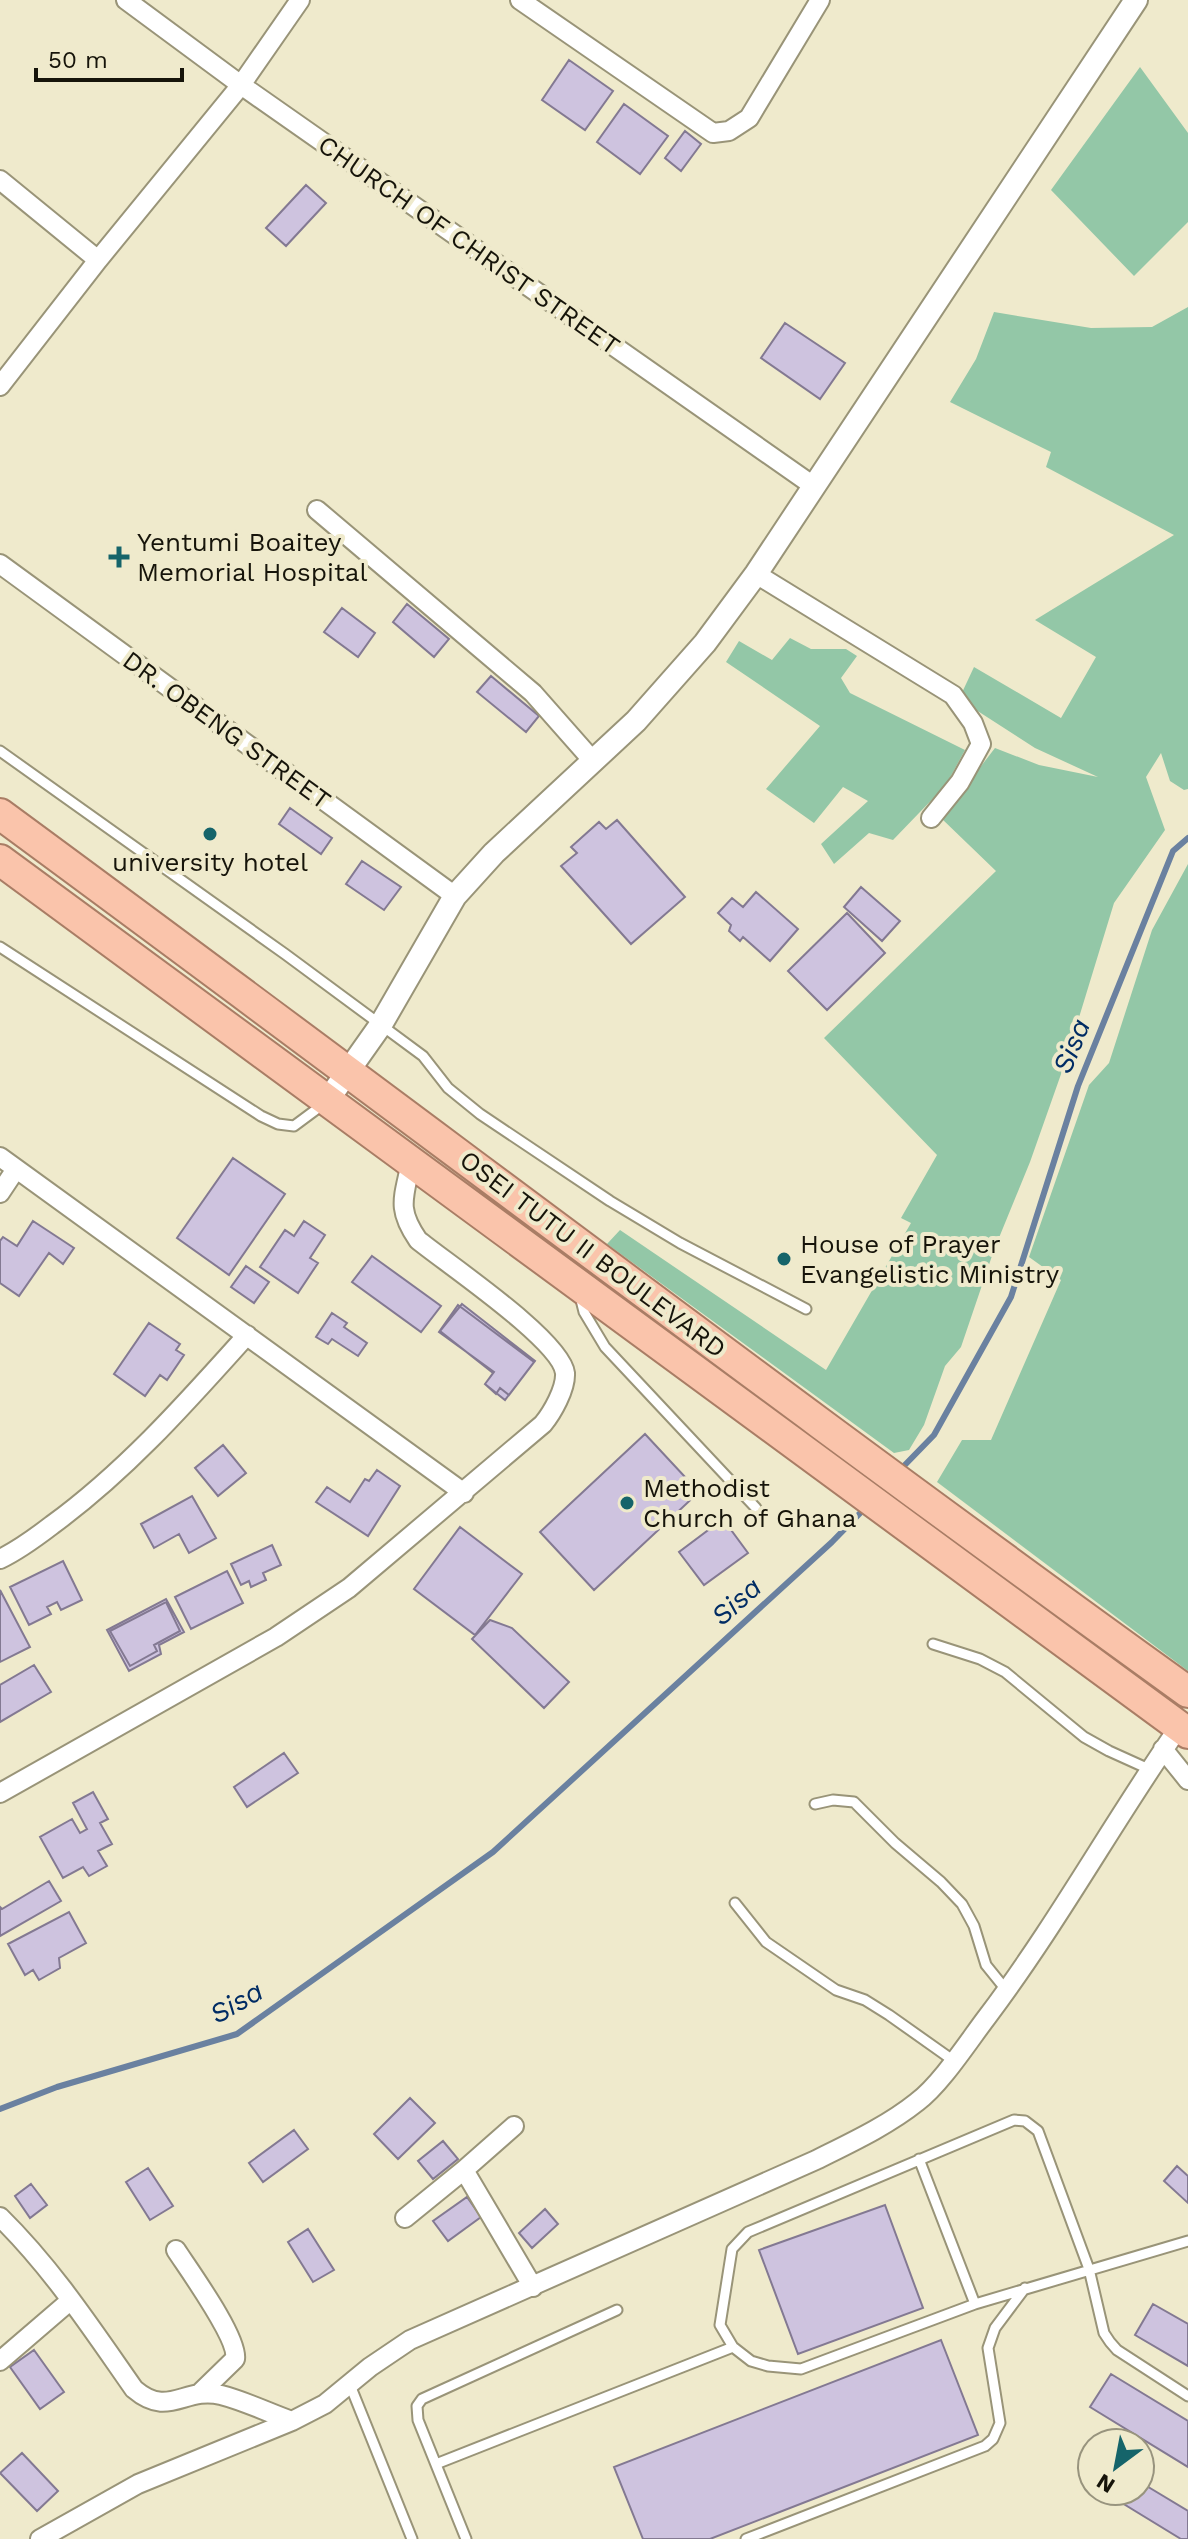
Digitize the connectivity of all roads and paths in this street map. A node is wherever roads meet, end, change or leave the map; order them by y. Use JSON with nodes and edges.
{"nodes":[{"id":1,"x":126,"y":0,"type":"edge"},
{"id":2,"x":300,"y":0,"type":"edge"},
{"id":3,"x":520,"y":0,"type":"edge"},
{"id":4,"x":820,"y":0,"type":"edge"},
{"id":5,"x":1136,"y":0,"type":"edge"},
{"id":6,"x":241,"y":85,"type":"junction"},
{"id":7,"x":0,"y":180,"type":"edge"},
{"id":8,"x":98,"y":260,"type":"junction"},
{"id":9,"x":0,"y":386,"type":"edge"},
{"id":10,"x":815,"y":487,"type":"junction"},
{"id":11,"x":317,"y":510,"type":"dead end"},
{"id":12,"x":0,"y":564,"type":"edge"},
{"id":13,"x":756,"y":574,"type":"junction"},
{"id":14,"x":0,"y":751,"type":"edge"},
{"id":15,"x":593,"y":761,"type":"junction"},
{"id":16,"x":0,"y":814,"type":"edge"},
{"id":17,"x":931,"y":818,"type":"dead end"},
{"id":18,"x":0,"y":860,"type":"edge"},
{"id":19,"x":455,"y":896,"type":"junction"},
{"id":20,"x":0,"y":947,"type":"edge"},
{"id":21,"x":380,"y":1026,"type":"junction"},
{"id":22,"x":350,"y":1071,"type":"junction"},
{"id":23,"x":327,"y":1101,"type":"junction"},
{"id":24,"x":0,"y":1157,"type":"edge"},
{"id":25,"x":411,"y":1162,"type":"junction"},
{"id":26,"x":16,"y":1169,"type":"junction"},
{"id":27,"x":0,"y":1193,"type":"edge"},
{"id":28,"x":577,"y":1285,"type":"junction"},
{"id":29,"x":806,"y":1309,"type":"dead end"},
{"id":30,"x":247,"y":1335,"type":"junction"},
{"id":31,"x":464,"y":1493,"type":"junction"},
{"id":32,"x":756,"y":1508,"type":"dead end"},
{"id":33,"x":0,"y":1559,"type":"edge"},
{"id":34,"x":933,"y":1644,"type":"dead end"},
{"id":35,"x":1188,"y":1692,"type":"edge"},
{"id":36,"x":1177,"y":1736,"type":"edge"},
{"id":37,"x":1151,"y":1770,"type":"junction"},
{"id":38,"x":1188,"y":1780,"type":"edge"},
{"id":39,"x":0,"y":1793,"type":"edge"},
{"id":40,"x":815,"y":1804,"type":"dead end"},
{"id":41,"x":735,"y":1903,"type":"dead end"},
{"id":42,"x":1007,"y":1991,"type":"junction"},
{"id":43,"x":954,"y":2061,"type":"junction"},
{"id":44,"x":514,"y":2126,"type":"dead end"},
{"id":45,"x":919,"y":2159,"type":"junction"},
{"id":46,"x":464,"y":2170,"type":"junction"},
{"id":47,"x":0,"y":2217,"type":"edge"},
{"id":48,"x":405,"y":2218,"type":"dead end"},
{"id":49,"x":1188,"y":2241,"type":"edge"},
{"id":50,"x":176,"y":2250,"type":"dead end"},
{"id":51,"x":1089,"y":2269,"type":"junction"},
{"id":52,"x":533,"y":2287,"type":"junction"},
{"id":53,"x":1025,"y":2288,"type":"junction"},
{"id":54,"x":71,"y":2300,"type":"junction"},
{"id":55,"x":975,"y":2304,"type":"junction"},
{"id":56,"x":617,"y":2310,"type":"dead end"},
{"id":57,"x":733,"y":2347,"type":"junction"},
{"id":58,"x":0,"y":2361,"type":"edge"},
{"id":59,"x":350,"y":2385,"type":"junction"},
{"id":60,"x":200,"y":2393,"type":"junction"},
{"id":61,"x":1188,"y":2396,"type":"edge"},
{"id":62,"x":292,"y":2421,"type":"junction"},
{"id":63,"x":436,"y":2464,"type":"junction"},
{"id":64,"x":40,"y":2539,"type":"edge"},
{"id":65,"x":412,"y":2539,"type":"edge"},
{"id":66,"x":466,"y":2539,"type":"edge"},
{"id":67,"x":746,"y":2539,"type":"edge"}],
"edges":[{"from":1,"to":6,"type":"street","name":"CHURCH OF CHRIST STREET"},
{"from":2,"to":6,"type":"street"},
{"from":3,"to":4,"type":"street"},
{"from":5,"to":10,"type":"street"},
{"from":6,"to":8,"type":"street"},
{"from":6,"to":10,"type":"street","name":"CHURCH OF CHRIST STREET"},
{"from":7,"to":8,"type":"street"},
{"from":8,"to":9,"type":"street"},
{"from":10,"to":13,"type":"street"},
{"from":11,"to":15,"type":"street"},
{"from":12,"to":19,"type":"street","name":"DR. OBENG STREET"},
{"from":13,"to":15,"type":"street"},
{"from":13,"to":17,"type":"street"},
{"from":14,"to":21,"type":"lane"},
{"from":15,"to":19,"type":"street"},
{"from":16,"to":22,"type":"highway","name":"OSEI TUTU II BOULEVARD"},
{"from":18,"to":23,"type":"highway","name":"OSEI TUTU II BOULEVARD"},
{"from":19,"to":21,"type":"street"},
{"from":20,"to":23,"type":"lane"},
{"from":21,"to":22,"type":"street"},
{"from":21,"to":29,"type":"lane"},
{"from":22,"to":23,"type":"street"},
{"from":22,"to":35,"type":"highway","name":"OSEI TUTU II BOULEVARD"},
{"from":23,"to":25,"type":"highway","name":"OSEI TUTU II BOULEVARD"},
{"from":24,"to":26,"type":"street"},
{"from":25,"to":28,"type":"highway","name":"OSEI TUTU II BOULEVARD"},
{"from":25,"to":31,"type":"street"},
{"from":26,"to":27,"type":"street"},
{"from":26,"to":30,"type":"street"},
{"from":28,"to":32,"type":"lane"},
{"from":28,"to":36,"type":"highway","name":"OSEI TUTU II BOULEVARD"},
{"from":30,"to":31,"type":"street"},
{"from":30,"to":33,"type":"street"},
{"from":31,"to":39,"type":"street"},
{"from":34,"to":37,"type":"lane"},
{"from":36,"to":37,"type":"street"},
{"from":36,"to":38,"type":"street"},
{"from":37,"to":42,"type":"street"},
{"from":40,"to":42,"type":"lane"},
{"from":41,"to":43,"type":"lane"},
{"from":42,"to":43,"type":"street"},
{"from":43,"to":52,"type":"street"},
{"from":44,"to":46,"type":"street"},
{"from":45,"to":51,"type":"lane"},
{"from":45,"to":55,"type":"lane"},
{"from":45,"to":57,"type":"lane"},
{"from":46,"to":48,"type":"street"},
{"from":46,"to":52,"type":"street"},
{"from":47,"to":54,"type":"street"},
{"from":49,"to":51,"type":"lane"},
{"from":50,"to":60,"type":"street"},
{"from":51,"to":53,"type":"lane"},
{"from":51,"to":61,"type":"lane"},
{"from":52,"to":59,"type":"street"},
{"from":53,"to":55,"type":"lane"},
{"from":53,"to":67,"type":"lane"},
{"from":54,"to":58,"type":"street"},
{"from":54,"to":60,"type":"street"},
{"from":55,"to":57,"type":"lane"},
{"from":56,"to":63,"type":"lane"},
{"from":57,"to":63,"type":"lane"},
{"from":59,"to":62,"type":"street"},
{"from":59,"to":65,"type":"lane"},
{"from":60,"to":62,"type":"street"},
{"from":62,"to":64,"type":"street"},
{"from":63,"to":66,"type":"lane"}]}
